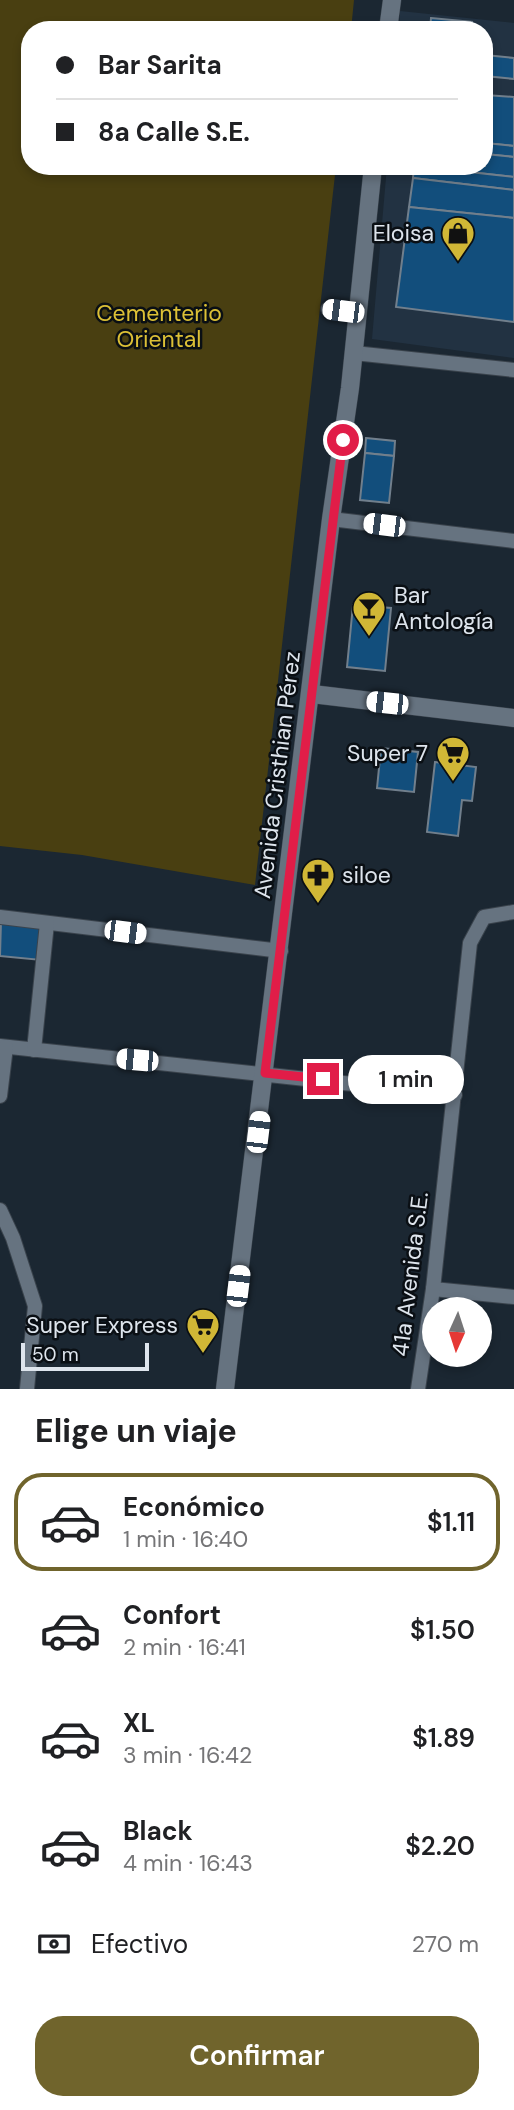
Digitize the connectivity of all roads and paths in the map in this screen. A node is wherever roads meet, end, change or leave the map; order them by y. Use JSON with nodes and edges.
{"nodes":[{"id":1,"x":391,"y":0,"type":"edge"},
{"id":2,"x":389,"y":21,"type":"edge"},
{"id":3,"x":372,"y":175,"type":"edge"},
{"id":4,"x":328,"y":309,"type":"dead end"},
{"id":5,"x":358,"y":313,"type":"junction"},
{"id":6,"x":354,"y":353,"type":"junction"},
{"id":7,"x":514,"y":370,"type":"edge"},
{"id":8,"x":331,"y":519,"type":"junction"},
{"id":9,"x":514,"y":541,"type":"edge"},
{"id":10,"x":312,"y":694,"type":"junction"},
{"id":11,"x":514,"y":718,"type":"edge"},
{"id":12,"x":514,"y":912,"type":"edge"},
{"id":13,"x":0,"y":917,"type":"edge"},
{"id":14,"x":47,"y":923,"type":"junction"},
{"id":15,"x":281,"y":951,"type":"junction"},
{"id":16,"x":3,"y":1047,"type":"edge"},
{"id":17,"x":34,"y":1050,"type":"junction"},
{"id":18,"x":265,"y":1073,"type":"junction"},
{"id":19,"x":455,"y":1095,"type":"junction"},
{"id":20,"x":0,"y":1096,"type":"edge"},
{"id":21,"x":0,"y":1210,"type":"edge"},
{"id":22,"x":433,"y":1289,"type":"junction"},
{"id":23,"x":514,"y":1297,"type":"edge"},
{"id":24,"x":27,"y":1389,"type":"edge"},
{"id":25,"x":225,"y":1389,"type":"edge"},
{"id":26,"x":418,"y":1389,"type":"edge"}],
"edges":[{"from":1,"to":2,"type":"street"},
{"from":3,"to":5,"type":"street","name":"Avenida Cristhian Pérez"},
{"from":4,"to":5,"type":"street"},
{"from":5,"to":6,"type":"street","name":"Avenida Cristhian Pérez"},
{"from":6,"to":7,"type":"street"},
{"from":6,"to":8,"type":"street","name":"Avenida Cristhian Pérez"},
{"from":8,"to":9,"type":"street"},
{"from":8,"to":10,"type":"street","name":"Avenida Cristhian Pérez"},
{"from":10,"to":11,"type":"street"},
{"from":10,"to":15,"type":"street","name":"Avenida Cristhian Pérez"},
{"from":12,"to":19,"type":"street","name":"41a Avenida S.E."},
{"from":13,"to":14,"type":"street"},
{"from":14,"to":15,"type":"street"},
{"from":14,"to":17,"type":"street"},
{"from":15,"to":18,"type":"street","name":"Avenida Cristhian Pérez"},
{"from":16,"to":17,"type":"street"},
{"from":16,"to":20,"type":"street"},
{"from":17,"to":18,"type":"street"},
{"from":18,"to":19,"type":"street"},
{"from":18,"to":25,"type":"street","name":"Avenida Cristhian Pérez"},
{"from":19,"to":22,"type":"street","name":"41a Avenida S.E."},
{"from":21,"to":24,"type":"street"},
{"from":22,"to":23,"type":"street"},
{"from":22,"to":26,"type":"street","name":"41a Avenida S.E."}]}
